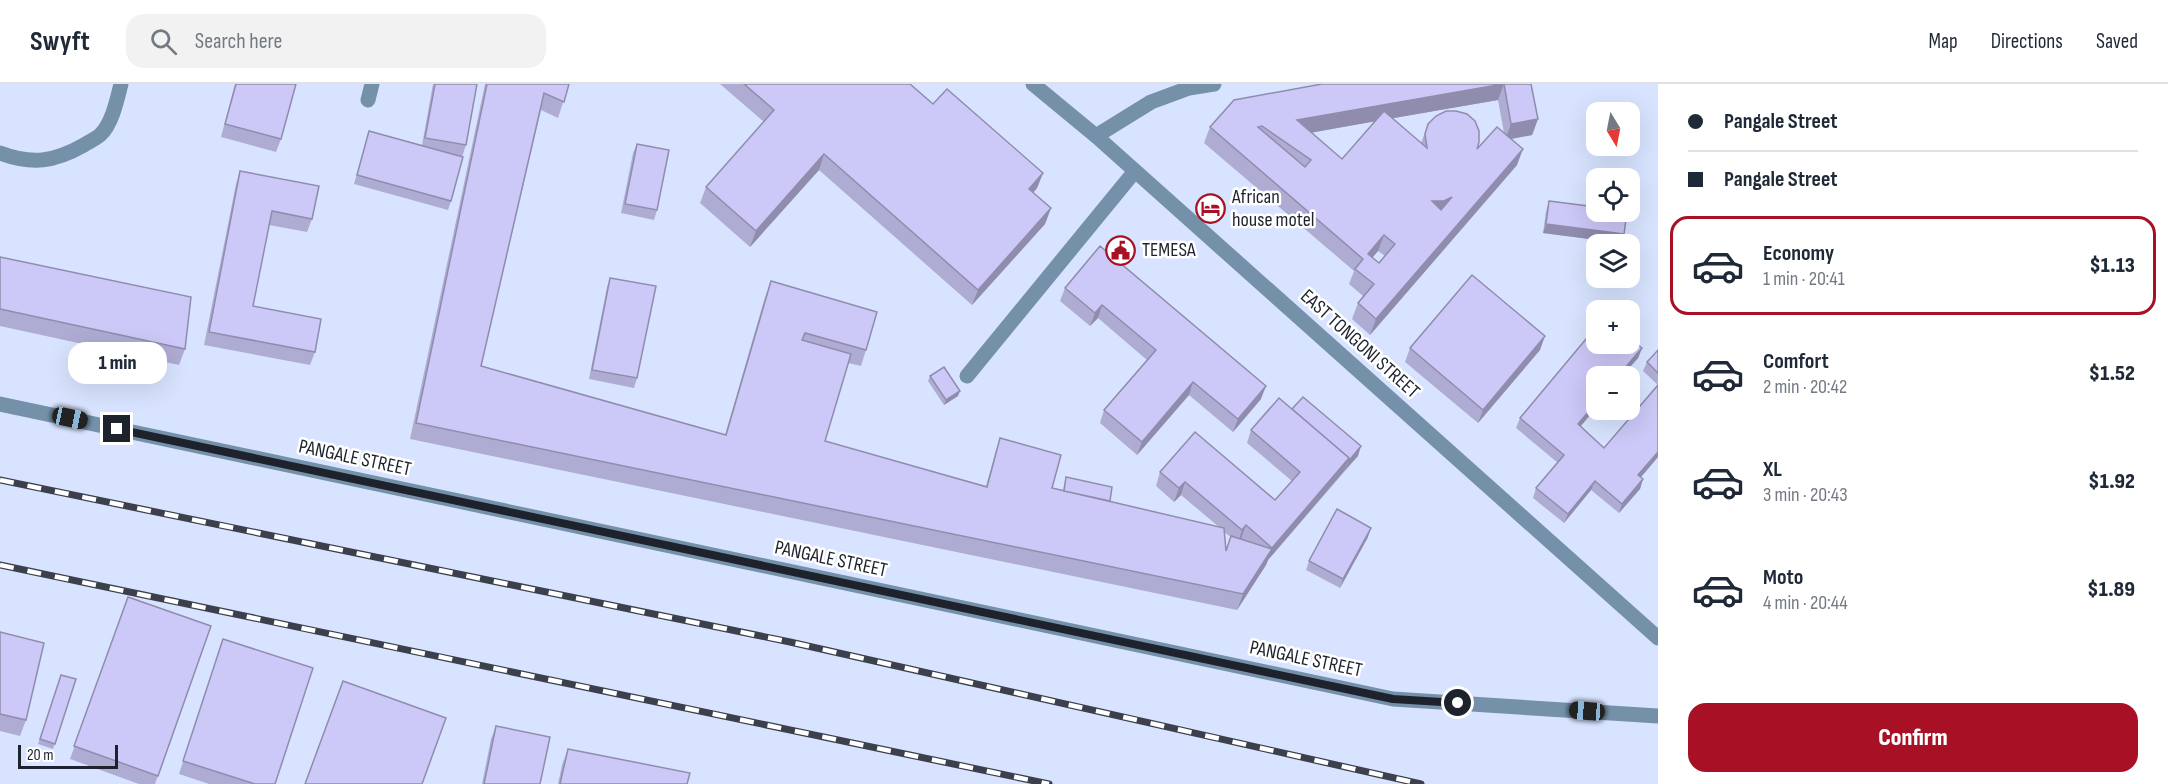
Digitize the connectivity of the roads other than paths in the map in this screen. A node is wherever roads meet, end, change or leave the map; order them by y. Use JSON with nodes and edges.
{"nodes":[{"id":1,"x":121,"y":84,"type":"edge"},
{"id":2,"x":372,"y":84,"type":"edge"},
{"id":3,"x":1033,"y":84,"type":"edge"},
{"id":4,"x":1214,"y":84,"type":"edge"},
{"id":5,"x":368,"y":100,"type":"dead end"},
{"id":6,"x":1096,"y":136,"type":"junction"},
{"id":7,"x":0,"y":153,"type":"edge"},
{"id":8,"x":1135,"y":171,"type":"junction"},
{"id":9,"x":967,"y":376,"type":"dead end"},
{"id":10,"x":0,"y":404,"type":"edge"},
{"id":11,"x":1658,"y":638,"type":"edge"},
{"id":12,"x":1658,"y":716,"type":"edge"}],
"edges":[{"from":1,"to":7,"type":"street"},
{"from":2,"to":5,"type":"street"},
{"from":3,"to":6,"type":"street","name":"EAST TONGONI STREET"},
{"from":4,"to":6,"type":"street"},
{"from":6,"to":8,"type":"street","name":"EAST TONGONI STREET"},
{"from":8,"to":9,"type":"street"},
{"from":8,"to":11,"type":"street","name":"EAST TONGONI STREET"},
{"from":10,"to":12,"type":"street","name":"PANGALE STREET"}]}
